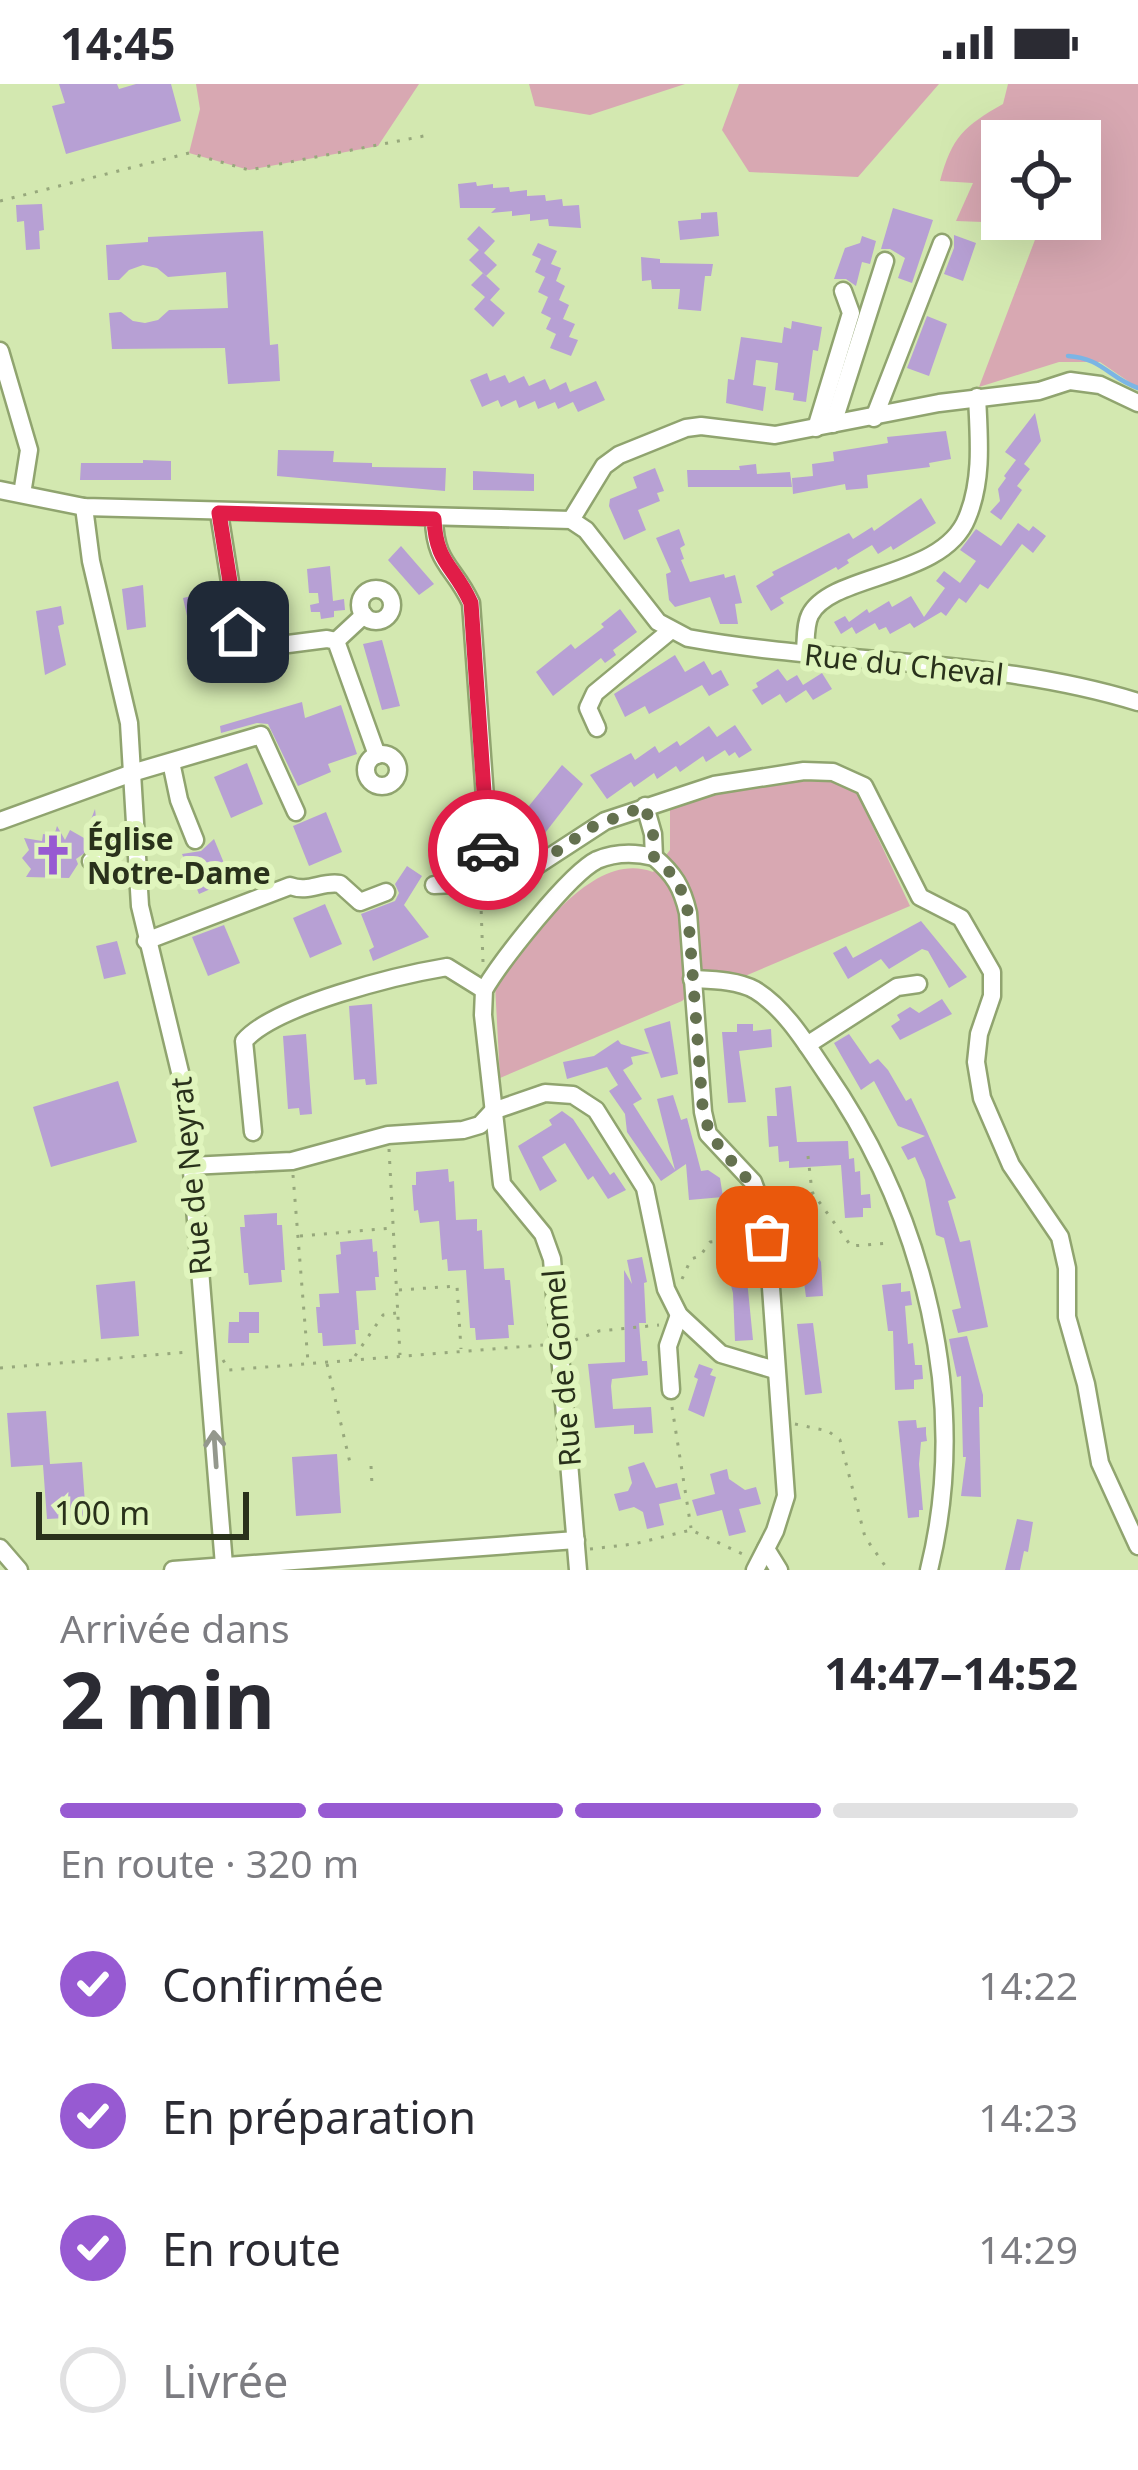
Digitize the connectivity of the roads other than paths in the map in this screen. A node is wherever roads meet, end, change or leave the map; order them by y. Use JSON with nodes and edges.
{"nodes":[{"id":1,"x":942,"y":243,"type":"dead end"},
{"id":2,"x":885,"y":261,"type":"dead end"},
{"id":3,"x":843,"y":291,"type":"dead end"},
{"id":4,"x":824,"y":344,"type":"dead end"},
{"id":5,"x":0,"y":351,"type":"edge"},
{"id":6,"x":976,"y":398,"type":"junction"},
{"id":7,"x":1138,"y":403,"type":"edge"},
{"id":8,"x":874,"y":418,"type":"junction"},
{"id":9,"x":819,"y":427,"type":"junction"},
{"id":10,"x":0,"y":490,"type":"edge"},
{"id":11,"x":22,"y":494,"type":"junction"},
{"id":12,"x":84,"y":507,"type":"junction"},
{"id":13,"x":219,"y":513,"type":"junction"},
{"id":14,"x":434,"y":519,"type":"junction"},
{"id":15,"x":571,"y":520,"type":"junction"},
{"id":16,"x":364,"y":615,"type":"dead end"},
{"id":17,"x":670,"y":631,"type":"junction"},
{"id":18,"x":336,"y":641,"type":"junction"},
{"id":19,"x":805,"y":652,"type":"junction"},
{"id":20,"x":1138,"y":702,"type":"edge"},
{"id":21,"x":597,"y":728,"type":"dead end"},
{"id":22,"x":377,"y":755,"type":"dead end"},
{"id":23,"x":171,"y":762,"type":"junction"},
{"id":24,"x":135,"y":772,"type":"junction"},
{"id":25,"x":645,"y":806,"type":"junction"},
{"id":26,"x":296,"y":812,"type":"dead end"},
{"id":27,"x":0,"y":821,"type":"edge"},
{"id":28,"x":136,"y":838,"type":"junction"},
{"id":29,"x":195,"y":840,"type":"dead end"},
{"id":30,"x":489,"y":853,"type":"junction"},
{"id":31,"x":654,"y":857,"type":"junction"},
{"id":32,"x":91,"y":862,"type":"dead end"},
{"id":33,"x":516,"y":870,"type":"junction"},
{"id":34,"x":489,"y":880,"type":"junction"},
{"id":35,"x":434,"y":884,"type":"dead end"},
{"id":36,"x":386,"y":892,"type":"dead end"},
{"id":37,"x":146,"y":941,"type":"junction"},
{"id":38,"x":692,"y":979,"type":"junction"},
{"id":39,"x":918,"y":984,"type":"dead end"},
{"id":40,"x":484,"y":990,"type":"junction"},
{"id":41,"x":807,"y":1045,"type":"junction"},
{"id":42,"x":493,"y":1111,"type":"junction"},
{"id":43,"x":253,"y":1132,"type":"dead end"},
{"id":44,"x":190,"y":1166,"type":"junction"},
{"id":45,"x":679,"y":1315,"type":"junction"},
{"id":46,"x":776,"y":1370,"type":"junction"},
{"id":47,"x":671,"y":1390,"type":"road end"},
{"id":48,"x":576,"y":1545,"type":"junction"},
{"id":49,"x":1138,"y":1546,"type":"edge"},
{"id":50,"x":0,"y":1548,"type":"edge"},
{"id":51,"x":760,"y":1560,"type":"edge"},
{"id":52,"x":224,"y":1565,"type":"junction"},
{"id":53,"x":250,"y":1566,"type":"edge"},
{"id":54,"x":13,"y":1568,"type":"edge"},
{"id":55,"x":172,"y":1570,"type":"edge"},
{"id":56,"x":578,"y":1570,"type":"edge"},
{"id":57,"x":779,"y":1570,"type":"edge"},
{"id":58,"x":929,"y":1570,"type":"edge"}],
"edges":[{"from":1,"to":8,"type":"street"},
{"from":2,"to":9,"type":"street"},
{"from":3,"to":9,"type":"street"},
{"from":4,"to":9,"type":"street"},
{"from":5,"to":11,"type":"street"},
{"from":6,"to":7,"type":"street"},
{"from":6,"to":8,"type":"street"},
{"from":6,"to":19,"type":"street"},
{"from":8,"to":9,"type":"street"},
{"from":9,"to":15,"type":"street"},
{"from":10,"to":11,"type":"street"},
{"from":11,"to":12,"type":"street"},
{"from":12,"to":13,"type":"street"},
{"from":12,"to":24,"type":"street","name":"Rue de Neyrat"},
{"from":13,"to":14,"type":"street"},
{"from":13,"to":18,"type":"street"},
{"from":14,"to":15,"type":"street"},
{"from":14,"to":30,"type":"street"},
{"from":15,"to":17,"type":"street"},
{"from":16,"to":18,"type":"street"},
{"from":17,"to":19,"type":"street","name":"Rue du Cheval"},
{"from":17,"to":21,"type":"street"},
{"from":18,"to":22,"type":"street"},
{"from":19,"to":20,"type":"street","name":"Rue du Cheval"},
{"from":23,"to":24,"type":"street"},
{"from":23,"to":26,"type":"street"},
{"from":23,"to":29,"type":"street"},
{"from":24,"to":27,"type":"street"},
{"from":24,"to":28,"type":"street","name":"Rue de Neyrat"},
{"from":25,"to":31,"type":"street"},
{"from":25,"to":33,"type":"street"},
{"from":25,"to":49,"type":"street"},
{"from":28,"to":32,"type":"street"},
{"from":28,"to":37,"type":"street","name":"Rue de Neyrat"},
{"from":30,"to":33,"type":"street"},
{"from":30,"to":34,"type":"street"},
{"from":31,"to":38,"type":"street"},
{"from":31,"to":40,"type":"street"},
{"from":33,"to":34,"type":"street"},
{"from":34,"to":35,"type":"street"},
{"from":36,"to":37,"type":"street"},
{"from":37,"to":44,"type":"street","name":"Rue de Neyrat"},
{"from":38,"to":41,"type":"street"},
{"from":38,"to":46,"type":"street"},
{"from":39,"to":41,"type":"street"},
{"from":40,"to":42,"type":"street","name":"Rue de Gomel"},
{"from":40,"to":43,"type":"street"},
{"from":41,"to":58,"type":"street"},
{"from":42,"to":44,"type":"street"},
{"from":42,"to":45,"type":"street"},
{"from":42,"to":48,"type":"street","name":"Rue de Gomel"},
{"from":52,"to":44,"type":"street","name":"Rue de Neyrat","one_way":true},
{"from":45,"to":46,"type":"street"},
{"from":45,"to":47,"type":"street"},
{"from":46,"to":51,"type":"street"},
{"from":48,"to":53,"type":"street"},
{"from":48,"to":56,"type":"street","name":"Rue de Gomel"},
{"from":50,"to":54,"type":"street"},
{"from":51,"to":57,"type":"street"},
{"from":52,"to":53,"type":"street"},
{"from":52,"to":55,"type":"street"}]}
